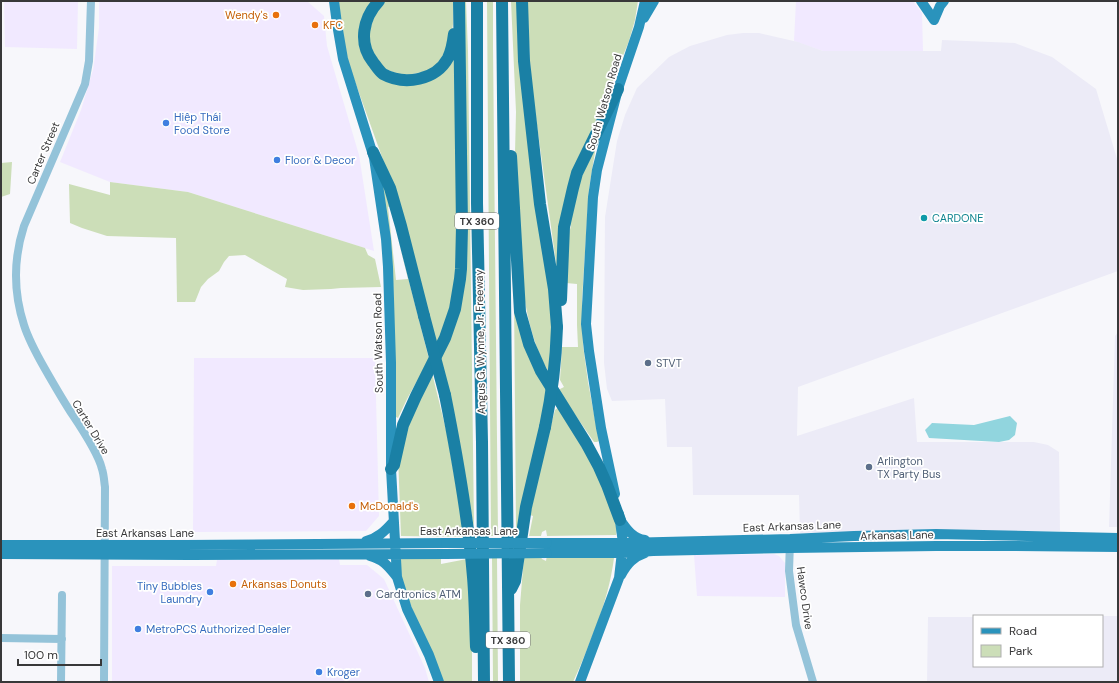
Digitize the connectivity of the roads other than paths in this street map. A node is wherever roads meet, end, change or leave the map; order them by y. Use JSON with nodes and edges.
{"nodes":[{"id":1,"x":91,"y":1,"type":"edge"},
{"id":2,"x":325,"y":1,"type":"edge"},
{"id":3,"x":334,"y":1,"type":"edge"},
{"id":4,"x":379,"y":1,"type":"edge"},
{"id":5,"x":477,"y":1,"type":"edge"},
{"id":6,"x":502,"y":1,"type":"edge"},
{"id":7,"x":522,"y":1,"type":"edge"},
{"id":8,"x":645,"y":1,"type":"edge"},
{"id":9,"x":654,"y":1,"type":"edge"},
{"id":10,"x":921,"y":1,"type":"edge"},
{"id":11,"x":944,"y":1,"type":"edge"},
{"id":12,"x":459,"y":6,"type":"edge"},
{"id":13,"x":337,"y":24,"type":"junction"},
{"id":14,"x":639,"y":26,"type":"junction"},
{"id":15,"x":618,"y":89,"type":"junction"},
{"id":16,"x":503,"y":137,"type":"junction"},
{"id":17,"x":373,"y":152,"type":"junction"},
{"id":18,"x":20,"y":312,"type":"joint"},
{"id":19,"x":557,"y":326,"type":"junction"},
{"id":20,"x":391,"y":469,"type":"junction"},
{"id":21,"x":620,"y":520,"type":"junction"},
{"id":22,"x":393,"y":522,"type":"junction"},
{"id":23,"x":936,"y":534,"type":"joint"},
{"id":24,"x":1118,"y":538,"type":"edge"},
{"id":25,"x":1,"y":544,"type":"edge"},
{"id":26,"x":355,"y":544,"type":"junction"},
{"id":27,"x":790,"y":544,"type":"junction"},
{"id":28,"x":655,"y":546,"type":"junction"},
{"id":29,"x":1118,"y":547,"type":"edge"},
{"id":30,"x":548,"y":548,"type":"junction"},
{"id":31,"x":623,"y":548,"type":"junction"},
{"id":32,"x":395,"y":549,"type":"junction"},
{"id":33,"x":105,"y":550,"type":"junction"},
{"id":34,"x":1,"y":554,"type":"edge"},
{"id":35,"x":360,"y":554,"type":"junction"},
{"id":36,"x":397,"y":577,"type":"junction"},
{"id":37,"x":619,"y":578,"type":"junction"},
{"id":38,"x":62,"y":595,"type":"dead end"},
{"id":39,"x":508,"y":598,"type":"junction"},
{"id":40,"x":1,"y":638,"type":"edge"},
{"id":41,"x":62,"y":639,"type":"junction"},
{"id":42,"x":61,"y":682,"type":"edge"},
{"id":43,"x":104,"y":682,"type":"edge"},
{"id":44,"x":439,"y":682,"type":"edge"},
{"id":45,"x":480,"y":682,"type":"edge"},
{"id":46,"x":484,"y":682,"type":"edge"},
{"id":47,"x":509,"y":682,"type":"edge"},
{"id":48,"x":580,"y":682,"type":"edge"},
{"id":49,"x":813,"y":682,"type":"edge"}],
"edges":[{"from":1,"to":18,"type":"street","name":"Carter Street"},
{"from":2,"to":13,"type":"main road"},
{"from":3,"to":13,"type":"main road","name":"South Watson Road"},
{"from":4,"to":12,"type":"highway"},
{"from":5,"to":46,"type":"highway","name":"Angus G. Wynne, Jr. Freeway","number":"TX 360"},
{"from":6,"to":16,"type":"highway","number":"TX 360"},
{"from":7,"to":19,"type":"highway"},
{"from":8,"to":14,"type":"main road","name":"South Watson Road"},
{"from":9,"to":14,"type":"main road"},
{"from":10,"to":11,"type":"main road"},
{"from":12,"to":20,"type":"highway"},
{"from":13,"to":17,"type":"main road","name":"South Watson Road"},
{"from":14,"to":15,"type":"main road","name":"South Watson Road"},
{"from":15,"to":19,"type":"highway"},
{"from":15,"to":21,"type":"main road","name":"South Watson Road"},
{"from":16,"to":21,"type":"highway"},
{"from":16,"to":39,"type":"highway","number":"TX 360"},
{"from":17,"to":20,"type":"main road","name":"South Watson Road"},
{"from":17,"to":45,"type":"highway","bridge":true},
{"from":18,"to":33,"type":"street","name":"Carter Drive"},
{"from":19,"to":39,"type":"highway","bridge":true},
{"from":20,"to":22,"type":"main road","name":"South Watson Road"},
{"from":21,"to":28,"type":"main road"},
{"from":21,"to":31,"type":"main road","name":"South Watson Road"},
{"from":22,"to":26,"type":"main road"},
{"from":22,"to":32,"type":"main road","name":"South Watson Road"},
{"from":23,"to":24,"type":"main road","name":"Arkansas Lane"},
{"from":23,"to":27,"type":"main road","name":"East Arkansas Lane"},
{"from":25,"to":33,"type":"main road","name":"East Arkansas Lane"},
{"from":26,"to":32,"type":"main road","name":"East Arkansas Lane"},
{"from":26,"to":33,"type":"main road","name":"East Arkansas Lane"},
{"from":27,"to":28,"type":"main road","name":"East Arkansas Lane"},
{"from":27,"to":29,"type":"main road","name":"Arkansas Lane"},
{"from":27,"to":49,"type":"street","name":"Hawco Drive"},
{"from":28,"to":31,"type":"main road","name":"East Arkansas Lane"},
{"from":28,"to":37,"type":"main road"},
{"from":30,"to":31,"type":"main road","name":"East Arkansas Lane"},
{"from":30,"to":32,"type":"main road","name":"East Arkansas Lane","bridge":true},
{"from":30,"to":32,"type":"main road","name":"East Arkansas Lane","bridge":true},
{"from":31,"to":37,"type":"main road","name":"South Watson Road"},
{"from":32,"to":35,"type":"main road","name":"East Arkansas Lane"},
{"from":32,"to":36,"type":"main road","name":"South Watson Road"},
{"from":33,"to":34,"type":"main road","name":"East Arkansas Lane"},
{"from":33,"to":35,"type":"main road","name":"East Arkansas Lane"},
{"from":33,"to":43,"type":"street","name":"Carter Drive"},
{"from":35,"to":36,"type":"main road"},
{"from":36,"to":44,"type":"main road","name":"South Watson Road"},
{"from":37,"to":48,"type":"main road"},
{"from":38,"to":41,"type":"street"},
{"from":39,"to":47,"type":"highway","number":"TX 360"},
{"from":40,"to":41,"type":"street"},
{"from":41,"to":42,"type":"street"}]}
